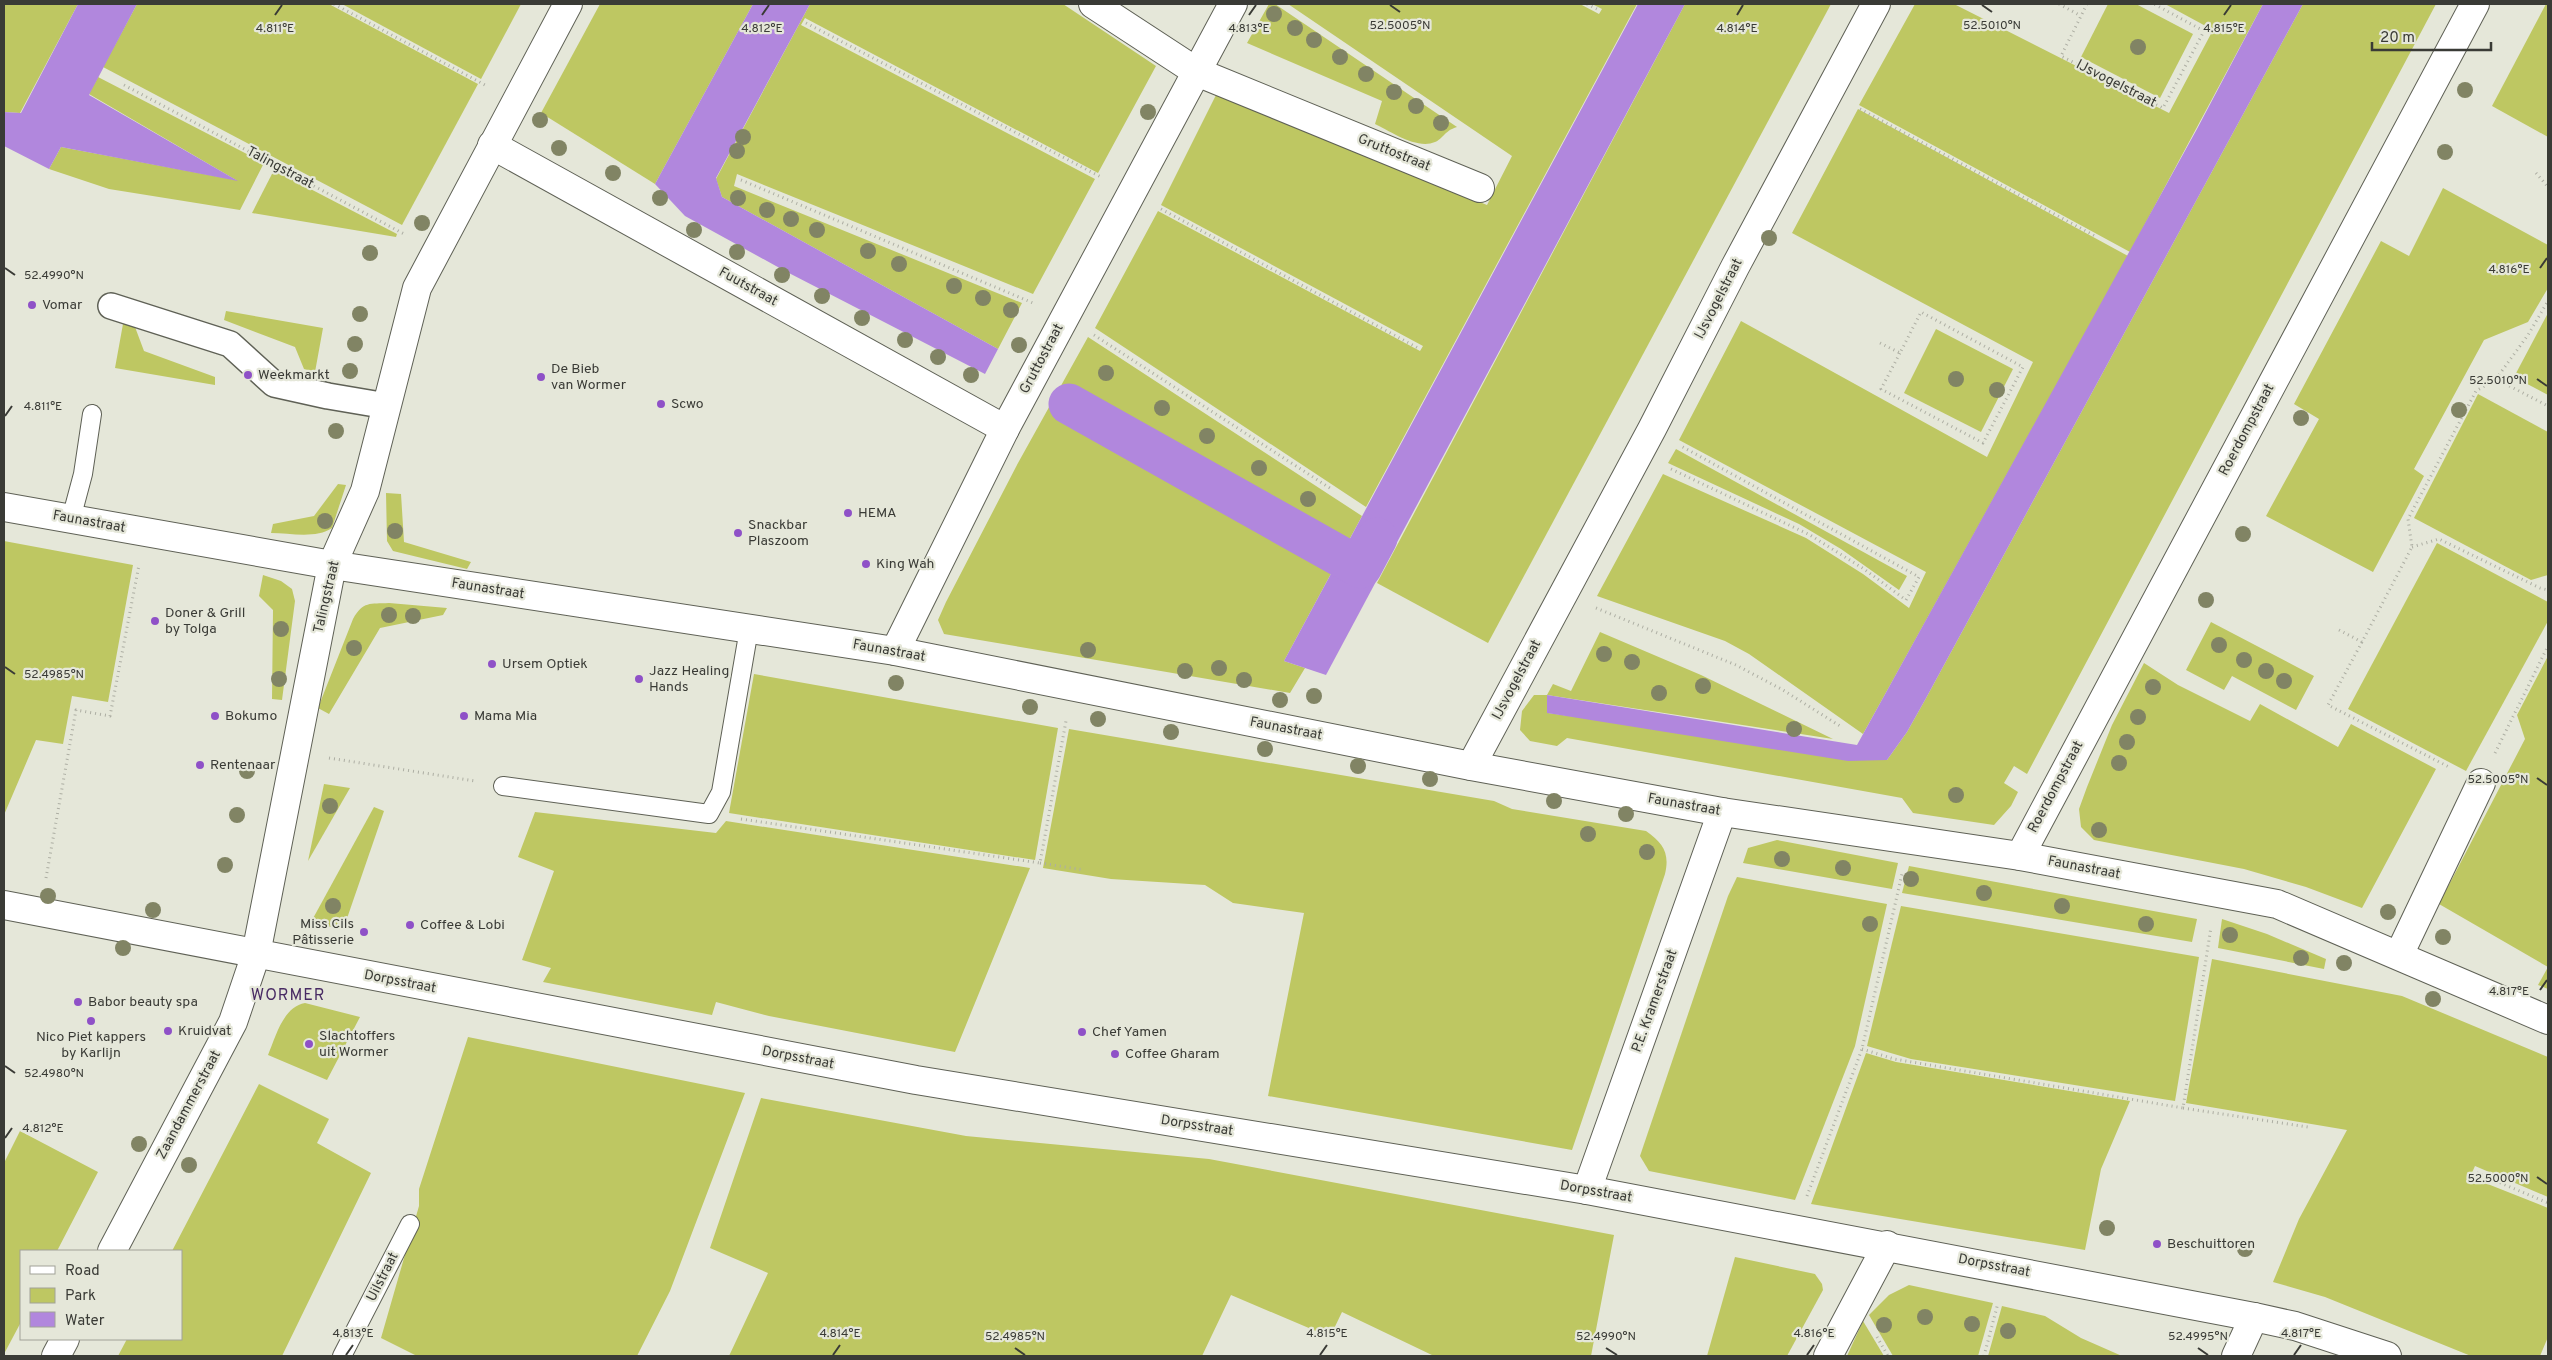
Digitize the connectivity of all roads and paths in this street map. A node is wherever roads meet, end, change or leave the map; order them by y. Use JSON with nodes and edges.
{"nodes":[{"id":1,"x":334,"y":4,"type":"edge"},
{"id":2,"x":568,"y":4,"type":"edge"},
{"id":3,"x":1093,"y":4,"type":"edge"},
{"id":4,"x":1233,"y":4,"type":"edge"},
{"id":5,"x":1587,"y":4,"type":"edge"},
{"id":6,"x":1876,"y":4,"type":"edge"},
{"id":7,"x":2059,"y":4,"type":"edge"},
{"id":8,"x":2087,"y":4,"type":"edge"},
{"id":9,"x":2154,"y":4,"type":"edge"},
{"id":10,"x":2475,"y":4,"type":"edge"},
{"id":11,"x":1597,"y":9,"type":"dead end"},
{"id":12,"x":2081,"y":16,"type":"junction"},
{"id":13,"x":1197,"y":72,"type":"junction"},
{"id":14,"x":124,"y":85,"type":"dead end"},
{"id":15,"x":1828,"y":92,"type":"junction"},
{"id":16,"x":515,"y":101,"type":"junction"},
{"id":17,"x":492,"y":145,"type":"junction"},
{"id":18,"x":2536,"y":173,"type":"dead end"},
{"id":19,"x":2548,"y":187,"type":"edge"},
{"id":20,"x":1480,"y":188,"type":"dead end"},
{"id":21,"x":2095,"y":236,"type":"dead end"},
{"id":22,"x":436,"y":251,"type":"junction"},
{"id":23,"x":2548,"y":301,"type":"edge"},
{"id":24,"x":111,"y":306,"type":"dead end"},
{"id":25,"x":1880,"y":343,"type":"dead end"},
{"id":26,"x":1900,"y":353,"type":"junction"},
{"id":27,"x":2496,"y":379,"type":"junction"},
{"id":28,"x":387,"y":406,"type":"junction"},
{"id":29,"x":2548,"y":406,"type":"edge"},
{"id":30,"x":92,"y":414,"type":"dead end"},
{"id":31,"x":1005,"y":429,"type":"junction"},
{"id":32,"x":1652,"y":430,"type":"junction"},
{"id":33,"x":1639,"y":455,"type":"junction"},
{"id":34,"x":4,"y":507,"type":"edge"},
{"id":35,"x":71,"y":519,"type":"junction"},
{"id":36,"x":145,"y":532,"type":"junction"},
{"id":37,"x":2412,"y":546,"type":"junction"},
{"id":38,"x":332,"y":565,"type":"junction"},
{"id":39,"x":2548,"y":590,"type":"edge"},
{"id":40,"x":1563,"y":595,"type":"junction"},
{"id":41,"x":749,"y":628,"type":"junction"},
{"id":42,"x":2339,"y":630,"type":"dead end"},
{"id":43,"x":2362,"y":642,"type":"junction"},
{"id":44,"x":2548,"y":646,"type":"edge"},
{"id":45,"x":895,"y":651,"type":"junction"},
{"id":46,"x":1072,"y":686,"type":"junction"},
{"id":47,"x":1840,"y":726,"type":"dead end"},
{"id":48,"x":295,"y":753,"type":"junction"},
{"id":49,"x":1471,"y":766,"type":"junction"},
{"id":50,"x":2481,"y":783,"type":"junction"},
{"id":51,"x":503,"y":786,"type":"joint"},
{"id":52,"x":1722,"y":812,"type":"junction"},
{"id":53,"x":709,"y":814,"type":"junction"},
{"id":54,"x":1910,"y":839,"type":"junction"},
{"id":55,"x":2020,"y":856,"type":"junction"},
{"id":56,"x":1040,"y":862,"type":"junction"},
{"id":57,"x":1084,"y":870,"type":"dead end"},
{"id":58,"x":2216,"y":893,"type":"junction"},
{"id":59,"x":4,"y":905,"type":"edge"},
{"id":60,"x":39,"y":912,"type":"junction"},
{"id":61,"x":256,"y":954,"type":"junction"},
{"id":62,"x":2399,"y":955,"type":"junction"},
{"id":63,"x":2548,"y":1020,"type":"edge"},
{"id":64,"x":1862,"y":1049,"type":"junction"},
{"id":65,"x":2183,"y":1108,"type":"junction"},
{"id":66,"x":2308,"y":1127,"type":"dead end"},
{"id":67,"x":2477,"y":1173,"type":"dead end"},
{"id":68,"x":1587,"y":1190,"type":"junction"},
{"id":69,"x":2548,"y":1203,"type":"edge"},
{"id":70,"x":410,"y":1224,"type":"dead end"},
{"id":71,"x":1801,"y":1230,"type":"junction"},
{"id":72,"x":1887,"y":1245,"type":"junction"},
{"id":73,"x":113,"y":1250,"type":"edge"},
{"id":74,"x":2006,"y":1268,"type":"junction"},
{"id":75,"x":2254,"y":1317,"type":"junction"},
{"id":76,"x":64,"y":1340,"type":"edge"},
{"id":77,"x":56,"y":1356,"type":"edge"},
{"id":78,"x":342,"y":1356,"type":"edge"},
{"id":79,"x":1828,"y":1356,"type":"edge"},
{"id":80,"x":1984,"y":1356,"type":"edge"},
{"id":81,"x":2236,"y":1356,"type":"edge"},
{"id":82,"x":2387,"y":1356,"type":"edge"}],
"edges":[{"from":1,"to":16,"type":"path"},
{"from":2,"to":16,"type":"street","name":"Talingstraat"},
{"from":3,"to":13,"type":"street","name":"Gruttostraat"},
{"from":4,"to":13,"type":"street","name":"Gruttostraat"},
{"from":5,"to":11,"type":"path"},
{"from":6,"to":15,"type":"street","name":"IJsvogelstraat"},
{"from":7,"to":12,"type":"path"},
{"from":8,"to":12,"type":"path","name":"IJsvogelstraat"},
{"from":9,"to":12,"type":"path","name":"IJsvogelstraat"},
{"from":10,"to":55,"type":"street","name":"Roerdompstraat"},
{"from":13,"to":20,"type":"street","name":"Gruttostraat"},
{"from":13,"to":31,"type":"street","name":"Gruttostraat"},
{"from":14,"to":22,"type":"path","name":"Talingstraat"},
{"from":15,"to":21,"type":"path"},
{"from":15,"to":32,"type":"street","name":"IJsvogelstraat"},
{"from":16,"to":17,"type":"street","name":"Talingstraat"},
{"from":17,"to":22,"type":"street","name":"Talingstraat"},
{"from":17,"to":31,"type":"street","name":"Fuutstraat"},
{"from":18,"to":19,"type":"path"},
{"from":22,"to":28,"type":"street","name":"Talingstraat"},
{"from":23,"to":27,"type":"path"},
{"from":24,"to":28,"type":"street"},
{"from":25,"to":26,"type":"path"},
{"from":26,"to":26,"type":"path"},
{"from":27,"to":29,"type":"path"},
{"from":27,"to":37,"type":"path"},
{"from":28,"to":38,"type":"street","name":"Talingstraat"},
{"from":30,"to":35,"type":"lane"},
{"from":31,"to":45,"type":"street","name":"Gruttostraat"},
{"from":32,"to":33,"type":"street","name":"IJsvogelstraat"},
{"from":32,"to":33,"type":"path"},
{"from":33,"to":40,"type":"street","name":"IJsvogelstraat"},
{"from":34,"to":35,"type":"street","name":"Faunastraat"},
{"from":35,"to":36,"type":"street","name":"Faunastraat"},
{"from":36,"to":38,"type":"street","name":"Faunastraat"},
{"from":36,"to":60,"type":"path"},
{"from":37,"to":39,"type":"path"},
{"from":37,"to":43,"type":"path"},
{"from":38,"to":41,"type":"street","name":"Faunastraat"},
{"from":38,"to":48,"type":"street","name":"Talingstraat"},
{"from":40,"to":47,"type":"path"},
{"from":40,"to":49,"type":"street","name":"IJsvogelstraat"},
{"from":41,"to":45,"type":"street","name":"Faunastraat"},
{"from":41,"to":53,"type":"lane"},
{"from":42,"to":43,"type":"path"},
{"from":43,"to":50,"type":"path"},
{"from":44,"to":50,"type":"path"},
{"from":45,"to":46,"type":"street","name":"Faunastraat"},
{"from":46,"to":49,"type":"street","name":"Faunastraat"},
{"from":46,"to":56,"type":"path"},
{"from":48,"to":51,"type":"path"},
{"from":48,"to":61,"type":"street","name":"Talingstraat"},
{"from":49,"to":52,"type":"street","name":"Faunastraat"},
{"from":50,"to":62,"type":"street"},
{"from":51,"to":53,"type":"lane"},
{"from":52,"to":54,"type":"street","name":"Faunastraat"},
{"from":52,"to":68,"type":"street","name":"P.E. Kramerstraat"},
{"from":53,"to":56,"type":"path"},
{"from":54,"to":55,"type":"street","name":"Faunastraat"},
{"from":54,"to":64,"type":"path"},
{"from":55,"to":58,"type":"street","name":"Faunastraat"},
{"from":56,"to":57,"type":"path"},
{"from":58,"to":62,"type":"street","name":"Faunastraat"},
{"from":58,"to":65,"type":"path"},
{"from":59,"to":60,"type":"street","name":"Dorpsstraat"},
{"from":60,"to":61,"type":"street","name":"Dorpsstraat"},
{"from":61,"to":68,"type":"street","name":"Dorpsstraat"},
{"from":61,"to":73,"type":"street","name":"Zaandammerstraat"},
{"from":62,"to":63,"type":"street","name":"Faunastraat"},
{"from":64,"to":65,"type":"path"},
{"from":64,"to":71,"type":"path"},
{"from":65,"to":66,"type":"path"},
{"from":67,"to":69,"type":"path"},
{"from":68,"to":71,"type":"street","name":"Dorpsstraat"},
{"from":70,"to":78,"type":"lane","name":"Uilstraat"},
{"from":71,"to":72,"type":"street","name":"Dorpsstraat"},
{"from":72,"to":74,"type":"street","name":"Dorpsstraat"},
{"from":72,"to":79,"type":"street"},
{"from":74,"to":75,"type":"street","name":"Dorpsstraat"},
{"from":74,"to":80,"type":"path"},
{"from":75,"to":81,"type":"street"},
{"from":75,"to":82,"type":"street","name":"Dorpsstraat"},
{"from":76,"to":77,"type":"street"}]}
